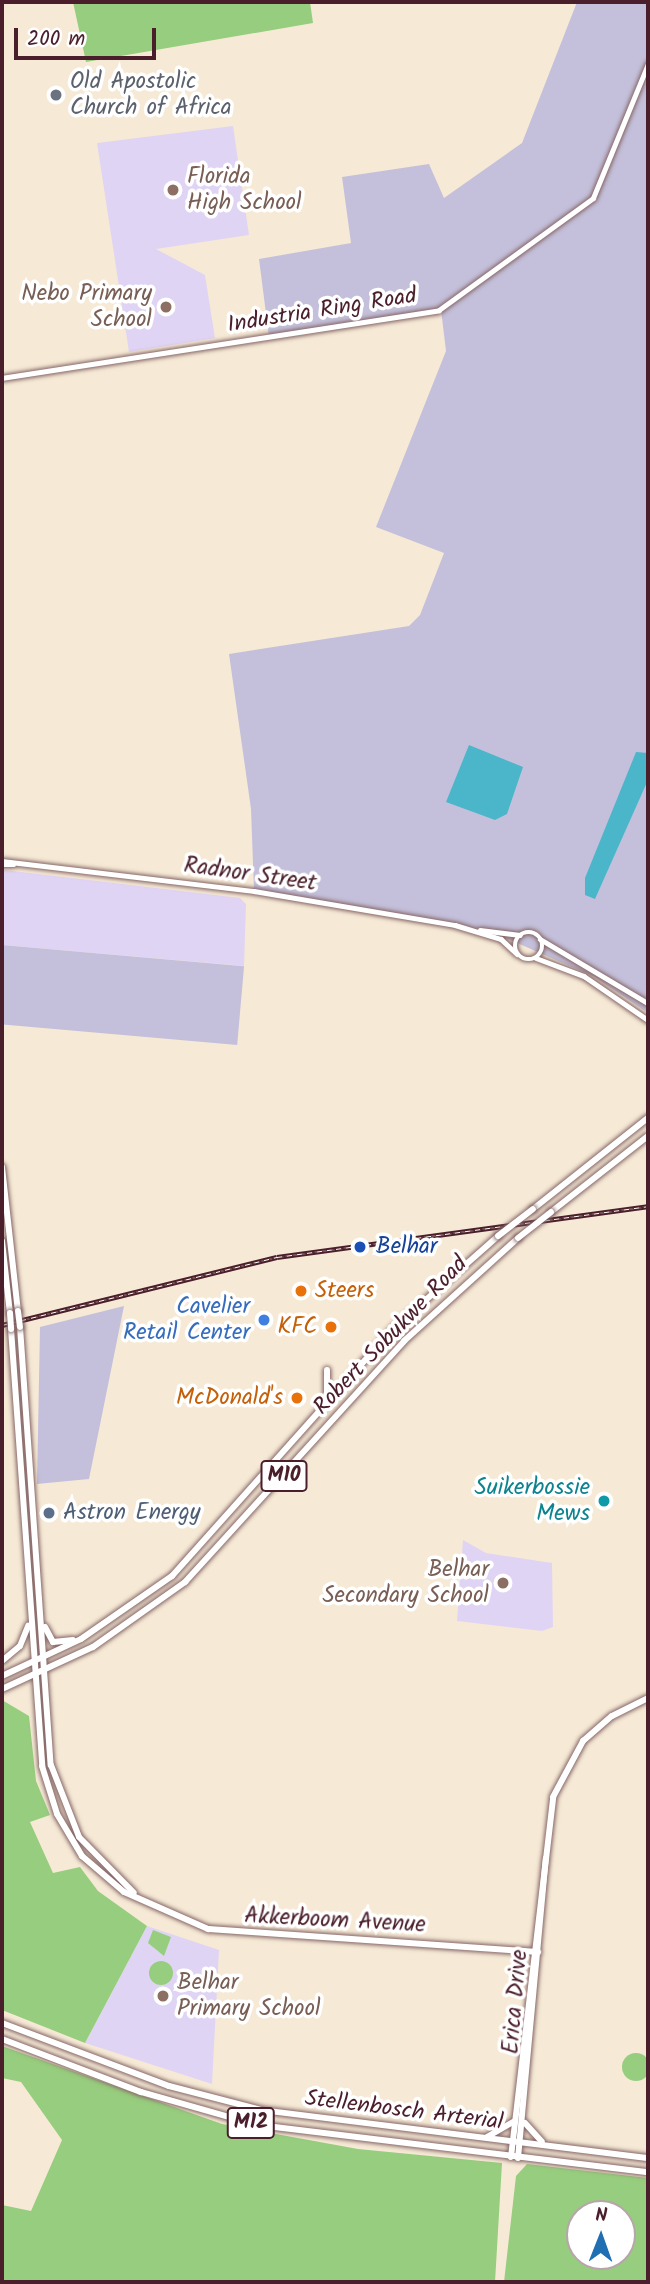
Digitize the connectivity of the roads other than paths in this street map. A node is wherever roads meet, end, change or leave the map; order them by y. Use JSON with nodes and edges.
{"nodes":[{"id":1,"x":648,"y":64,"type":"edge"},
{"id":2,"x":2,"y":378,"type":"edge"},
{"id":3,"x":2,"y":863,"type":"edge"},
{"id":4,"x":472,"y":929,"type":"junction"},
{"id":5,"x":521,"y":936,"type":"junction"},
{"id":6,"x":540,"y":939,"type":"junction"},
{"id":7,"x":517,"y":954,"type":"junction"},
{"id":8,"x":536,"y":958,"type":"junction"},
{"id":9,"x":648,"y":1003,"type":"edge"},
{"id":10,"x":648,"y":1020,"type":"edge"},
{"id":11,"x":648,"y":1118,"type":"edge"},
{"id":12,"x":648,"y":1136,"type":"edge"},
{"id":13,"x":2,"y":1167,"type":"edge"},
{"id":14,"x":2,"y":1241,"type":"edge"},
{"id":15,"x":327,"y":1370,"type":"dead end"},
{"id":16,"x":323,"y":1409,"type":"junction"},
{"id":17,"x":40,"y":1619,"type":"junction"},
{"id":18,"x":29,"y":1621,"type":"junction"},
{"id":19,"x":81,"y":1639,"type":"junction"},
{"id":20,"x":45,"y":1656,"type":"junction"},
{"id":21,"x":2,"y":1661,"type":"edge"},
{"id":22,"x":34,"y":1661,"type":"junction"},
{"id":23,"x":46,"y":1668,"type":"junction"},
{"id":24,"x":35,"y":1673,"type":"junction"},
{"id":25,"x":2,"y":1676,"type":"edge"},
{"id":26,"x":2,"y":1689,"type":"edge"},
{"id":27,"x":648,"y":1698,"type":"edge"},
{"id":28,"x":143,"y":1901,"type":"junction"},
{"id":29,"x":535,"y":1952,"type":"junction"},
{"id":30,"x":2,"y":2023,"type":"edge"},
{"id":31,"x":2,"y":2039,"type":"edge"},
{"id":32,"x":524,"y":2111,"type":"junction"},
{"id":33,"x":516,"y":2113,"type":"junction"},
{"id":34,"x":482,"y":2138,"type":"junction"},
{"id":35,"x":516,"y":2142,"type":"junction"},
{"id":36,"x":554,"y":2146,"type":"junction"},
{"id":37,"x":515,"y":2157,"type":"junction"},
{"id":38,"x":648,"y":2158,"type":"edge"},
{"id":39,"x":648,"y":2172,"type":"edge"}],
"edges":[{"from":1,"to":2,"type":"street","name":"Industria Ring Road"},
{"from":3,"to":4,"type":"street","name":"Radnor Street"},
{"from":4,"to":5,"type":"street","name":"Radnor Street"},
{"from":4,"to":7,"type":"street","name":"Radnor Street"},
{"from":5,"to":6,"type":"street","name":"Radnor Street"},
{"from":5,"to":7,"type":"street"},
{"from":6,"to":8,"type":"street"},
{"from":6,"to":9,"type":"street"},
{"from":7,"to":8,"type":"street"},
{"from":8,"to":10,"type":"street"},
{"from":11,"to":16,"type":"main road","name":"Robert Sobukwe Road","number":"M10","bridge":true},
{"from":12,"to":23,"type":"main road","name":"Robert Sobukwe Road","number":"M10","bridge":true},
{"from":13,"to":17,"type":"main road","name":"Akkerboom Avenue","bridge":true},
{"from":14,"to":18,"type":"main road","name":"Akkerboom Avenue","bridge":true},
{"from":15,"to":16,"type":"main road"},
{"from":16,"to":19,"type":"main road","name":"Robert Sobukwe Road","number":"M10"},
{"from":17,"to":19,"type":"main road"},
{"from":17,"to":20,"type":"main road","name":"Akkerboom Avenue"},
{"from":18,"to":21,"type":"main road"},
{"from":18,"to":22,"type":"main road","name":"Akkerboom Avenue"},
{"from":19,"to":20,"type":"main road","name":"Robert Sobukwe Road","number":"M10"},
{"from":20,"to":22,"type":"main road","name":"Robert Sobukwe Road","number":"M10"},
{"from":20,"to":23,"type":"main road","name":"Akkerboom Avenue"},
{"from":22,"to":24,"type":"main road","name":"Akkerboom Avenue"},
{"from":22,"to":25,"type":"main road","name":"Robert Sobukwe Road","number":"M10"},
{"from":23,"to":24,"type":"main road","name":"Robert Sobukwe Road","number":"M10"},
{"from":23,"to":28,"type":"main road","name":"Akkerboom Avenue"},
{"from":24,"to":26,"type":"main road","name":"Robert Sobukwe Road","number":"M10"},
{"from":24,"to":28,"type":"main road","name":"Akkerboom Avenue"},
{"from":27,"to":29,"type":"main road","name":"Erica Drive"},
{"from":28,"to":29,"type":"main road","name":"Akkerboom Avenue"},
{"from":29,"to":32,"type":"main road","name":"Erica Drive"},
{"from":29,"to":33,"type":"main road","name":"Erica Drive"},
{"from":30,"to":34,"type":"main road","name":"Stellenbosch Arterial","number":"M12"},
{"from":31,"to":37,"type":"main road","name":"Stellenbosch Arterial","number":"M12"},
{"from":32,"to":35,"type":"main road","name":"Erica Drive"},
{"from":32,"to":36,"type":"main road"},
{"from":33,"to":34,"type":"main road"},
{"from":33,"to":35,"type":"main road","name":"Erica Drive"},
{"from":34,"to":35,"type":"main road","name":"Stellenbosch Arterial","number":"M12"},
{"from":35,"to":36,"type":"main road","name":"Stellenbosch Arterial","number":"M12"},
{"from":35,"to":37,"type":"main road","name":"Erica Drive"},
{"from":36,"to":38,"type":"main road","name":"Stellenbosch Arterial","number":"M12"},
{"from":37,"to":39,"type":"main road","name":"Stellenbosch Arterial","number":"M12"}]}
